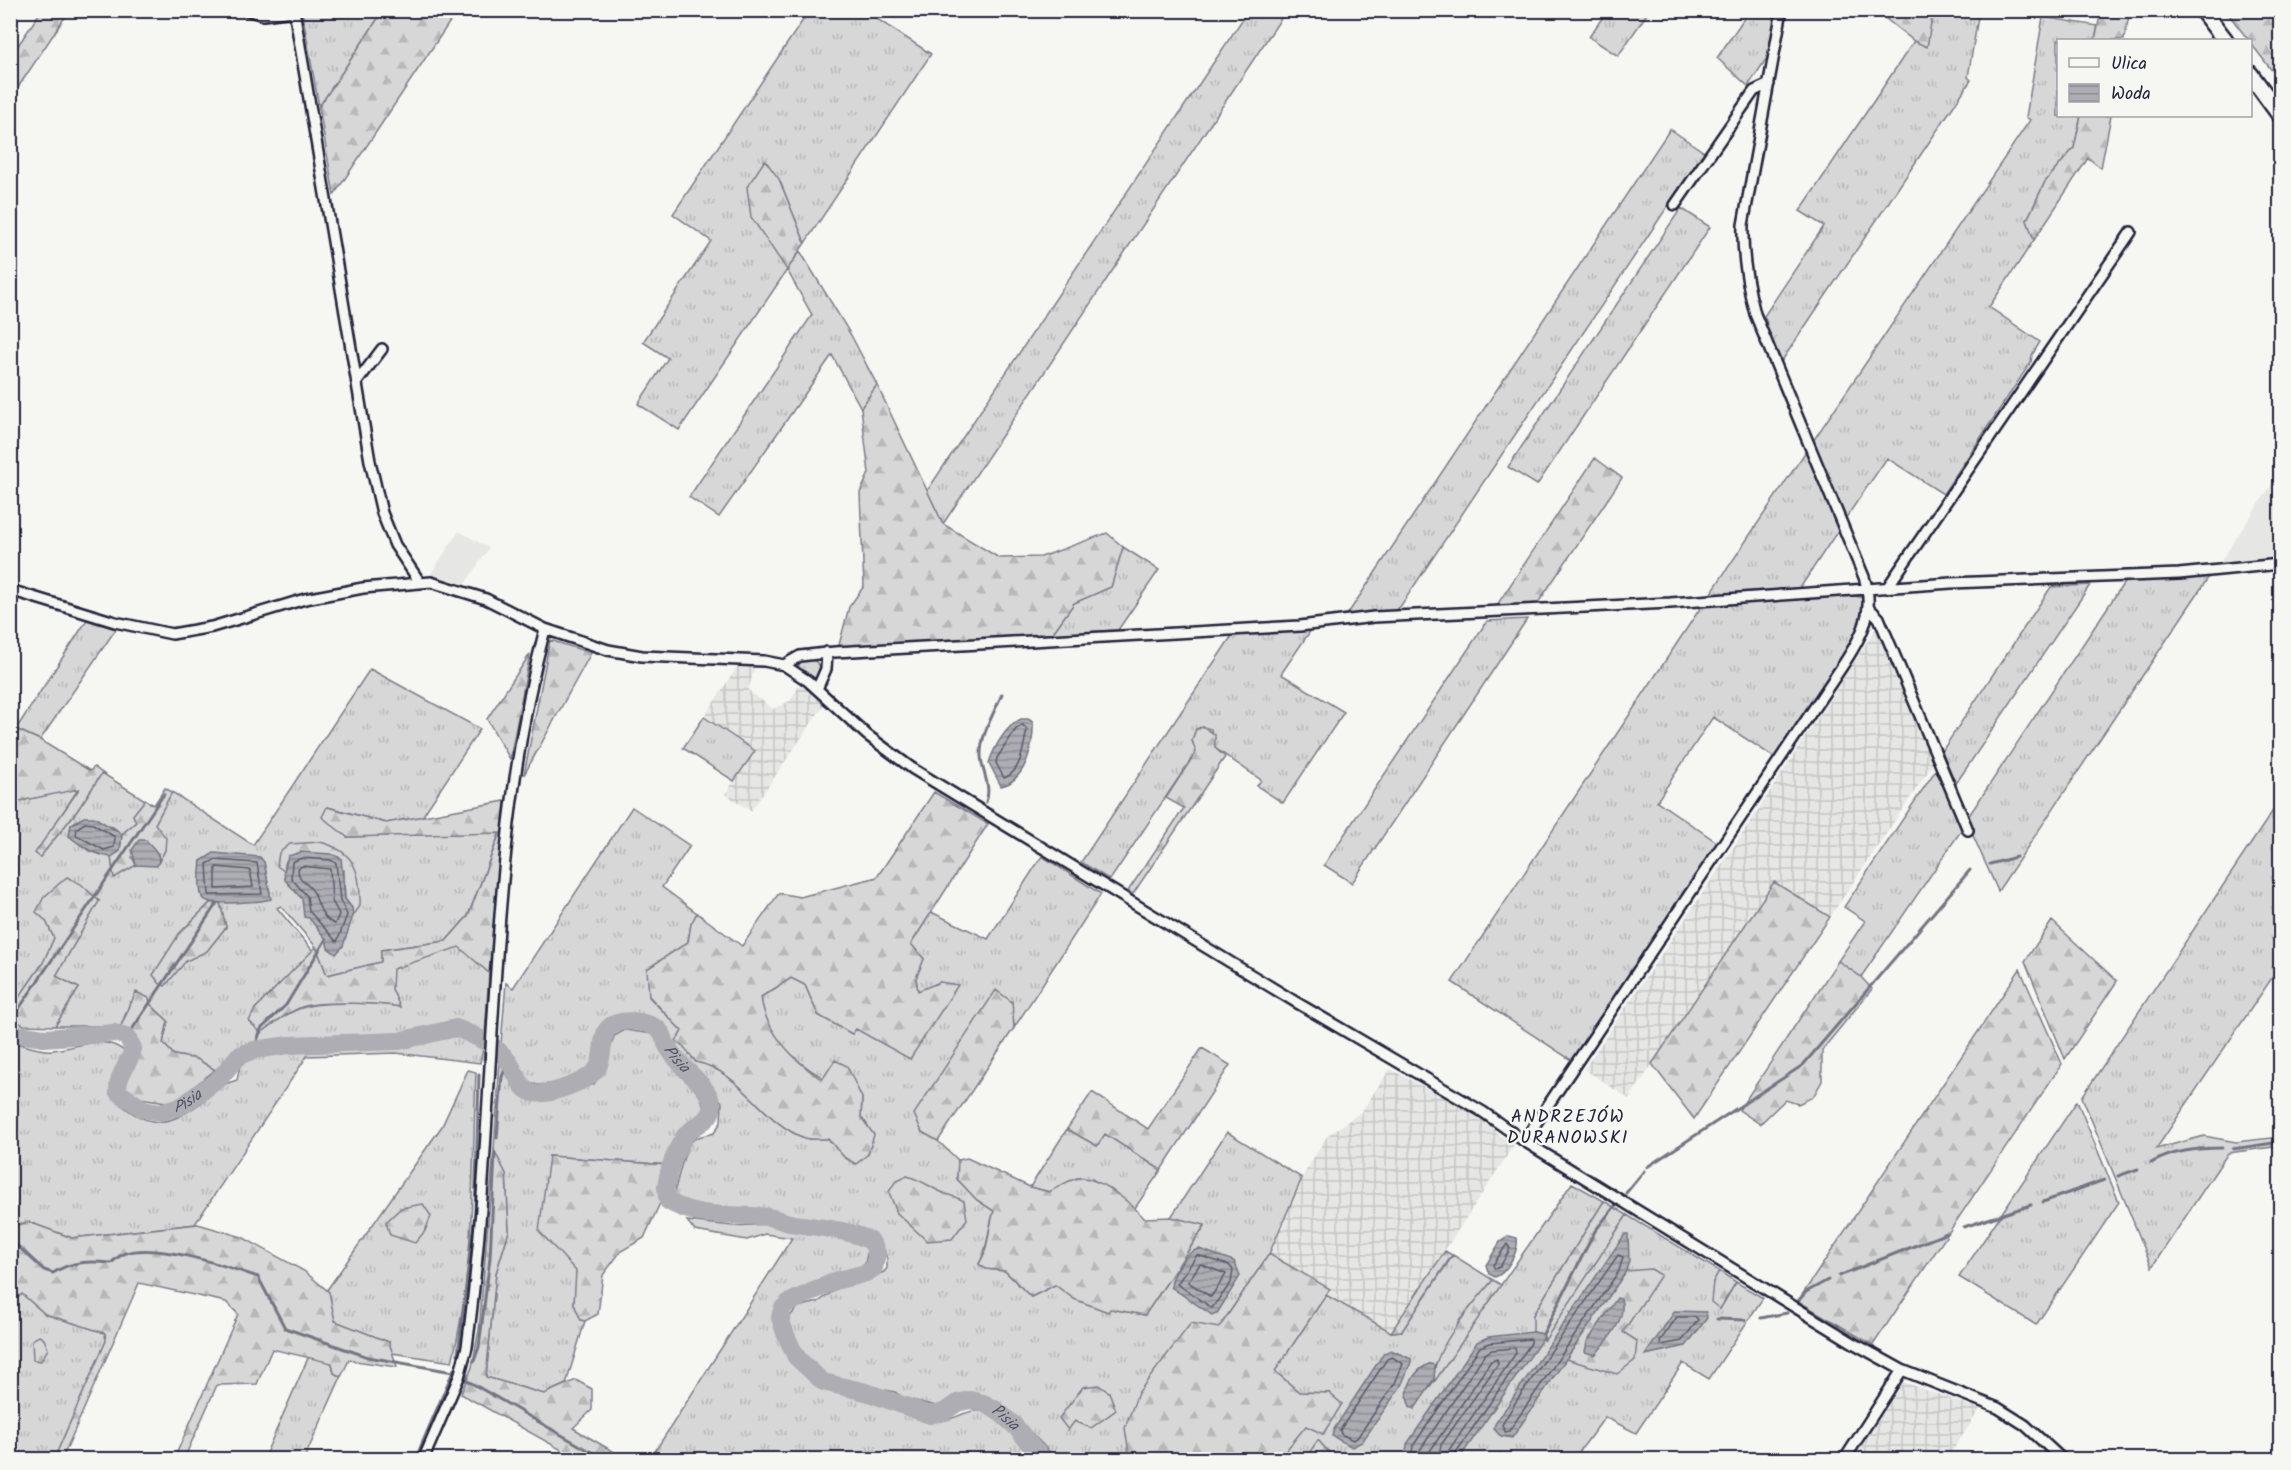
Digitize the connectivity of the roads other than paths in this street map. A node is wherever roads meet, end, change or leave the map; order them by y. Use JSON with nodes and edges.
{"nodes":[{"id":1,"x":247,"y":10,"type":"edge"},
{"id":2,"x":1782,"y":10,"type":"edge"},
{"id":3,"x":2202,"y":10,"type":"edge"},
{"id":4,"x":294,"y":11,"type":"edge"},
{"id":5,"x":2224,"y":39,"type":"edge"},
{"id":6,"x":2252,"y":77,"type":"edge"},
{"id":7,"x":1769,"y":84,"type":"junction"},
{"id":8,"x":2280,"y":115,"type":"edge"},
{"id":9,"x":1675,"y":205,"type":"dead end"},
{"id":10,"x":2131,"y":232,"type":"dead end"},
{"id":11,"x":382,"y":348,"type":"dead end"},
{"id":12,"x":357,"y":382,"type":"junction"},
{"id":13,"x":2280,"y":564,"type":"edge"},
{"id":14,"x":419,"y":581,"type":"junction"},
{"id":15,"x":1887,"y":588,"type":"junction"},
{"id":16,"x":1868,"y":589,"type":"junction"},
{"id":17,"x":10,"y":590,"type":"edge"},
{"id":18,"x":1870,"y":609,"type":"junction"},
{"id":19,"x":545,"y":628,"type":"junction"},
{"id":20,"x":827,"y":652,"type":"junction"},
{"id":21,"x":784,"y":665,"type":"junction"},
{"id":22,"x":817,"y":689,"type":"junction"},
{"id":23,"x":1968,"y":830,"type":"dead end"},
{"id":24,"x":1524,"y":1141,"type":"junction"},
{"id":25,"x":1902,"y":1370,"type":"junction"},
{"id":26,"x":423,"y":1460,"type":"edge"},
{"id":27,"x":1844,"y":1460,"type":"edge"},
{"id":28,"x":2063,"y":1460,"type":"edge"}],
"edges":[{"from":1,"to":4,"type":"street"},
{"from":2,"to":7,"type":"street"},
{"from":3,"to":5,"type":"main road"},
{"from":4,"to":12,"type":"street"},
{"from":6,"to":8,"type":"main road"},
{"from":7,"to":9,"type":"street"},
{"from":7,"to":16,"type":"street"},
{"from":10,"to":15,"type":"street"},
{"from":11,"to":12,"type":"street"},
{"from":12,"to":14,"type":"street"},
{"from":13,"to":15,"type":"street"},
{"from":14,"to":17,"type":"street"},
{"from":14,"to":19,"type":"street"},
{"from":15,"to":16,"type":"street"},
{"from":16,"to":18,"type":"street"},
{"from":16,"to":20,"type":"street"},
{"from":18,"to":23,"type":"street"},
{"from":18,"to":24,"type":"street"},
{"from":19,"to":21,"type":"street"},
{"from":19,"to":26,"type":"street"},
{"from":20,"to":21,"type":"street"},
{"from":20,"to":22,"type":"street"},
{"from":21,"to":22,"type":"street"},
{"from":22,"to":24,"type":"street"},
{"from":24,"to":25,"type":"street"},
{"from":25,"to":27,"type":"street"},
{"from":25,"to":28,"type":"street"}]}
